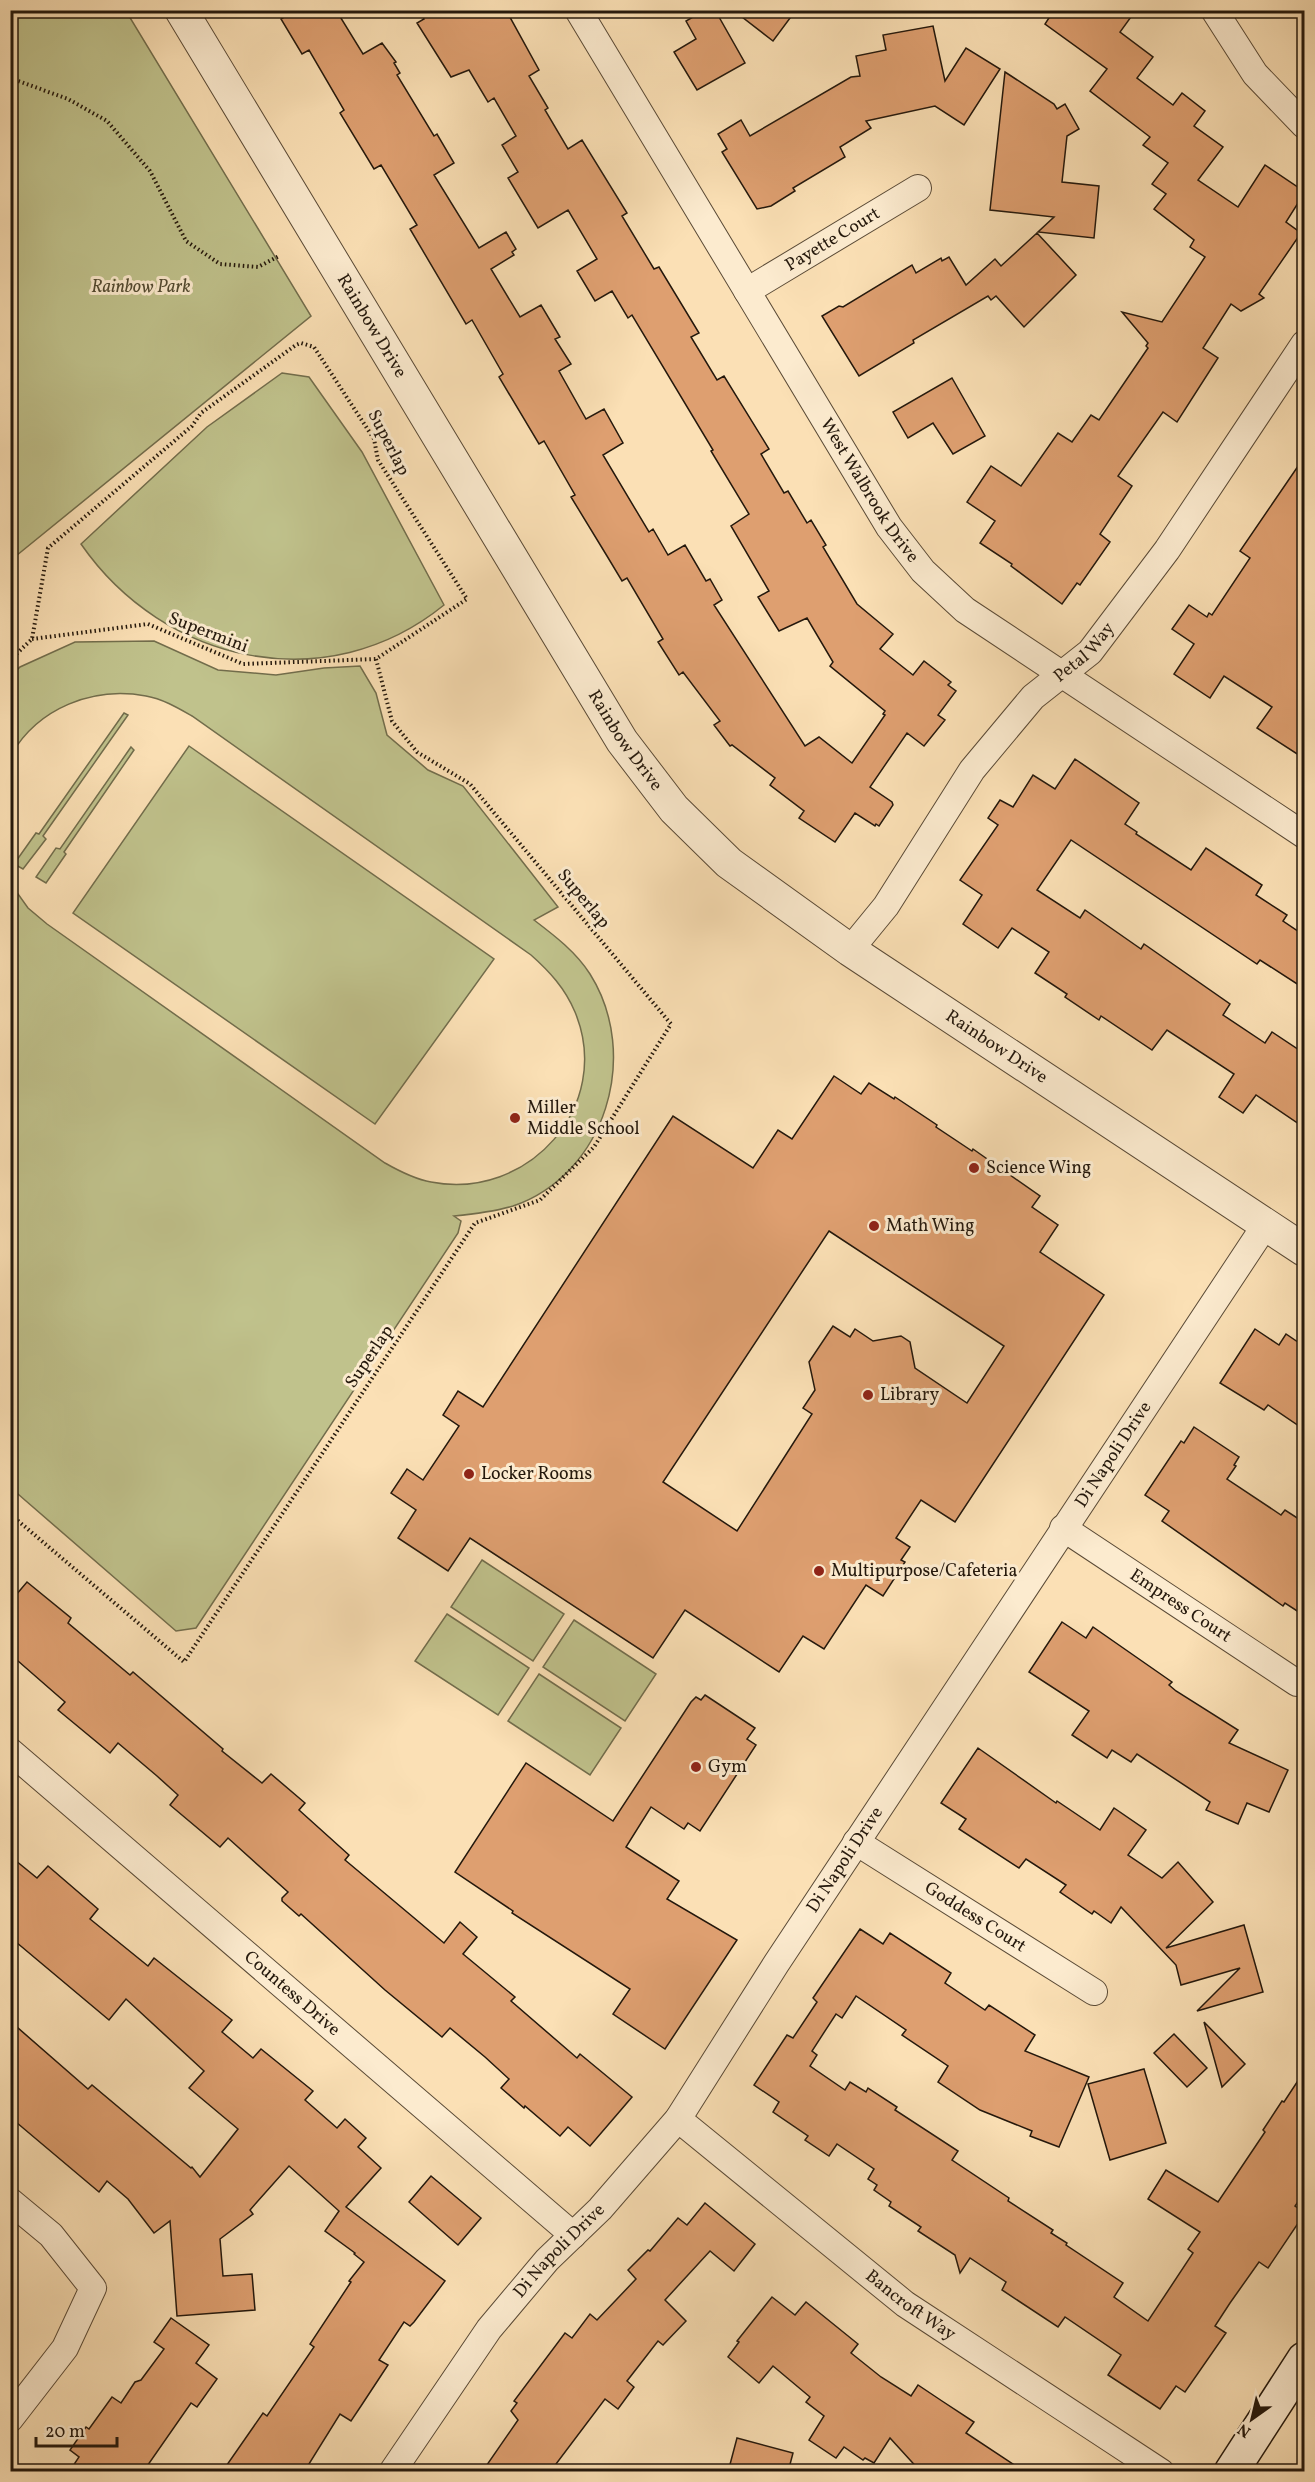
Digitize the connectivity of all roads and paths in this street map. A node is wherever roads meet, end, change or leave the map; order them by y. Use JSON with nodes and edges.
{"nodes":[{"id":1,"x":181,"y":10,"type":"edge"},
{"id":2,"x":578,"y":10,"type":"edge"},
{"id":3,"x":1214,"y":10,"type":"edge"},
{"id":4,"x":10,"y":78,"type":"edge"},
{"id":5,"x":1305,"y":125,"type":"edge"},
{"id":6,"x":918,"y":188,"type":"dead end"},
{"id":7,"x":279,"y":256,"type":"dead end"},
{"id":8,"x":747,"y":291,"type":"junction"},
{"id":9,"x":1305,"y":344,"type":"edge"},
{"id":10,"x":32,"y":639,"type":"junction"},
{"id":11,"x":10,"y":660,"type":"edge"},
{"id":12,"x":376,"y":660,"type":"junction"},
{"id":13,"x":1061,"y":674,"type":"junction"},
{"id":14,"x":1305,"y":835,"type":"edge"},
{"id":15,"x":850,"y":950,"type":"junction"},
{"id":16,"x":1266,"y":1224,"type":"junction"},
{"id":17,"x":1305,"y":1250,"type":"edge"},
{"id":18,"x":10,"y":1514,"type":"edge"},
{"id":19,"x":1063,"y":1528,"type":"junction"},
{"id":20,"x":1297,"y":1683,"type":"dead end"},
{"id":21,"x":10,"y":1751,"type":"edge"},
{"id":22,"x":856,"y":1842,"type":"junction"},
{"id":23,"x":1094,"y":1992,"type":"dead end"},
{"id":24,"x":678,"y":2119,"type":"junction"},
{"id":25,"x":10,"y":2200,"type":"edge"},
{"id":26,"x":573,"y":2235,"type":"junction"},
{"id":27,"x":1305,"y":2359,"type":"edge"},
{"id":28,"x":10,"y":2419,"type":"edge"},
{"id":29,"x":392,"y":2472,"type":"edge"},
{"id":30,"x":1161,"y":2472,"type":"edge"},
{"id":31,"x":1231,"y":2472,"type":"edge"}],
"edges":[{"from":1,"to":15,"type":"street","name":"Rainbow Drive"},
{"from":2,"to":8,"type":"street","name":"West Walbrook Drive"},
{"from":3,"to":5,"type":"street"},
{"from":4,"to":7,"type":"path"},
{"from":6,"to":8,"type":"street","name":"Payette Court"},
{"from":8,"to":13,"type":"street","name":"West Walbrook Drive"},
{"from":9,"to":13,"type":"street","name":"Petal Way"},
{"from":10,"to":11,"type":"path"},
{"from":10,"to":12,"type":"path","name":"Supermini"},
{"from":10,"to":12,"type":"path","name":"Superlap"},
{"from":12,"to":18,"type":"path","name":"Superlap"},
{"from":13,"to":14,"type":"street","name":"West Walbrook Drive"},
{"from":13,"to":15,"type":"street","name":"Petal Way"},
{"from":15,"to":16,"type":"street","name":"Rainbow Drive"},
{"from":16,"to":17,"type":"street","name":"Rainbow Drive"},
{"from":16,"to":19,"type":"street","name":"Di Napoli Drive"},
{"from":19,"to":20,"type":"street","name":"Empress Court"},
{"from":19,"to":22,"type":"street","name":"Di Napoli Drive"},
{"from":21,"to":26,"type":"street","name":"Countess Drive"},
{"from":22,"to":23,"type":"street","name":"Goddess Court"},
{"from":22,"to":24,"type":"street","name":"Di Napoli Drive"},
{"from":24,"to":26,"type":"street","name":"Di Napoli Drive"},
{"from":24,"to":30,"type":"street","name":"Bancroft Way"},
{"from":25,"to":28,"type":"street"},
{"from":26,"to":29,"type":"street","name":"Di Napoli Drive"},
{"from":27,"to":31,"type":"main road"}]}
